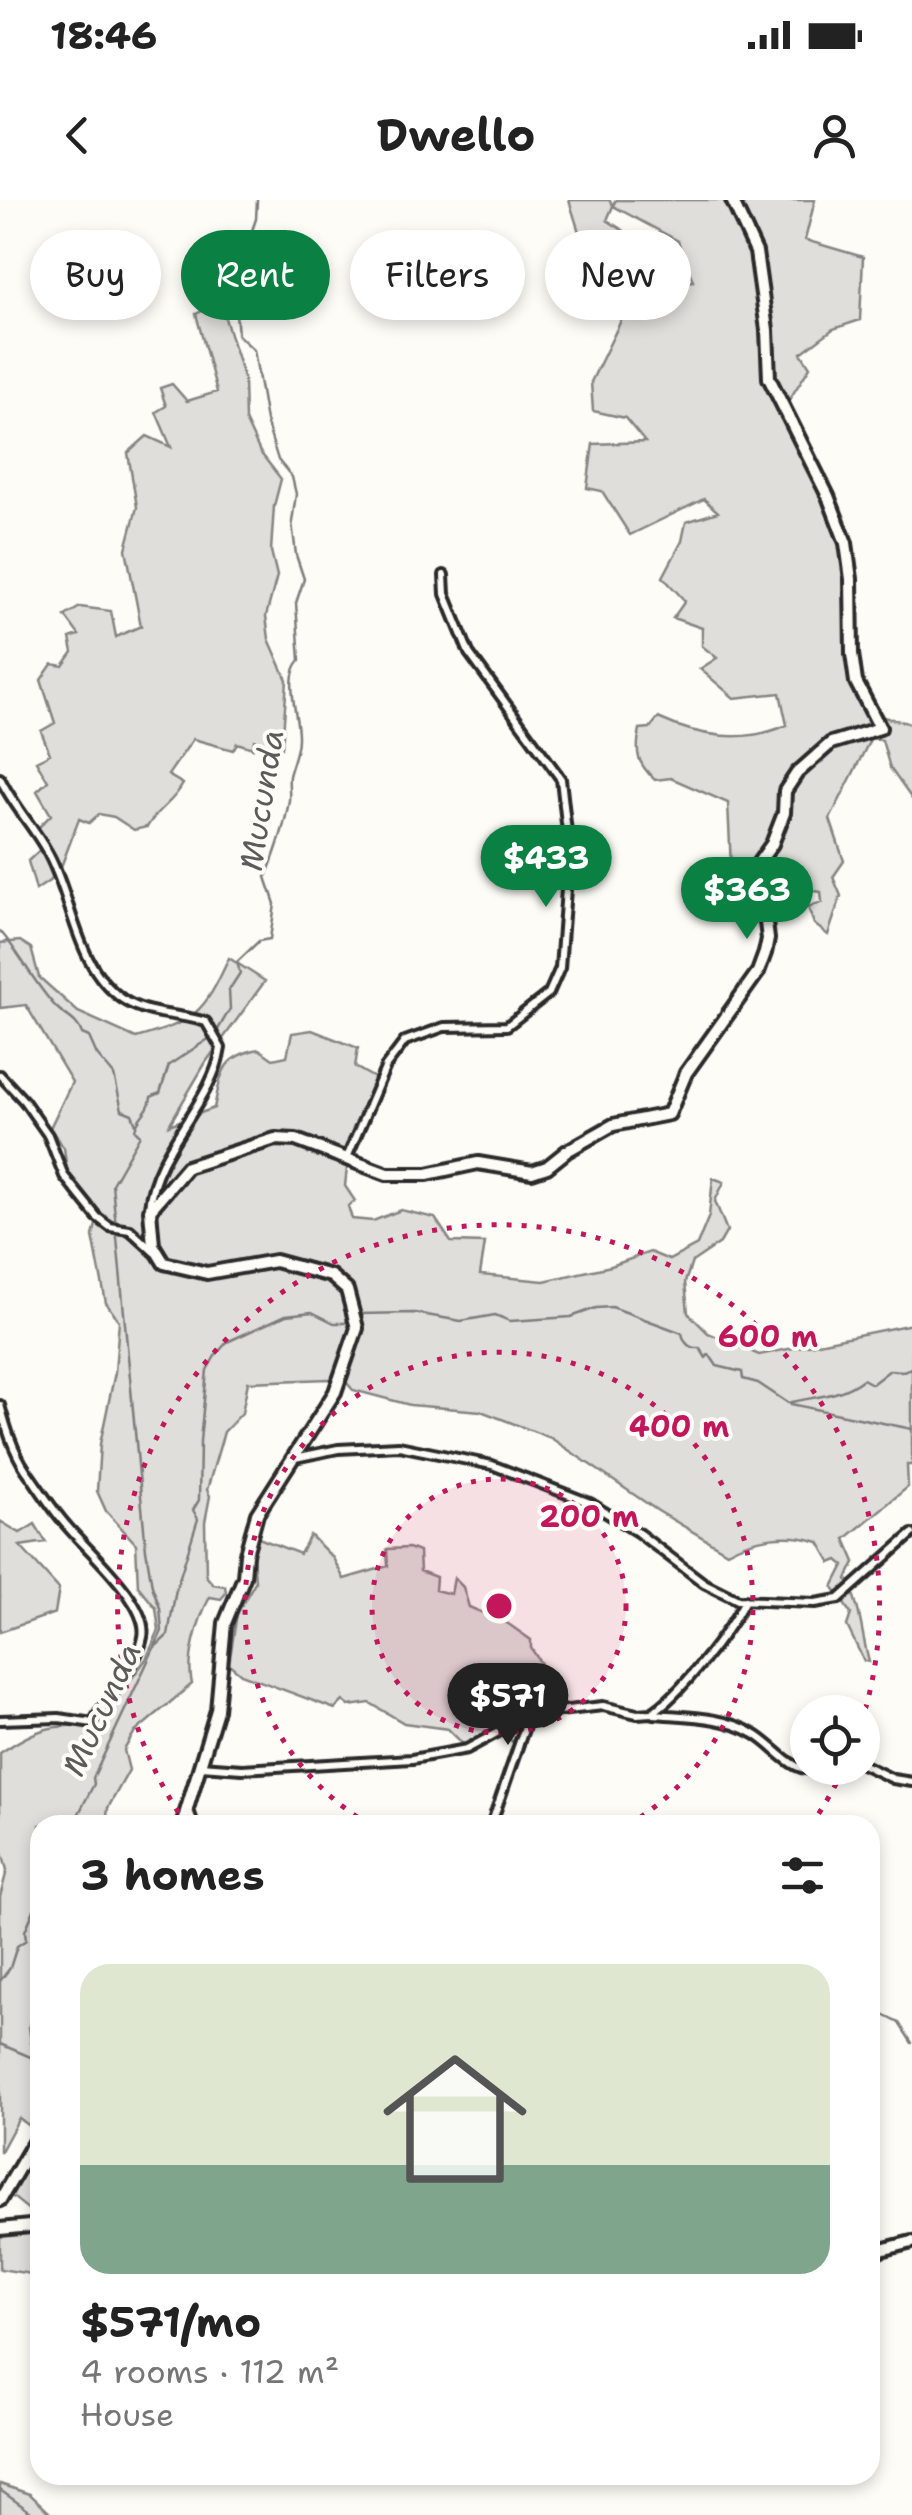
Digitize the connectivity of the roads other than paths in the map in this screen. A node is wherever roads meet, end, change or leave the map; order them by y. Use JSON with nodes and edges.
{"nodes":[{"id":1,"x":732,"y":200,"type":"edge"},
{"id":2,"x":444,"y":575,"type":"dead end"},
{"id":3,"x":0,"y":778,"type":"edge"},
{"id":4,"x":0,"y":1075,"type":"edge"},
{"id":5,"x":346,"y":1160,"type":"junction"},
{"id":6,"x":149,"y":1214,"type":"junction"},
{"id":7,"x":155,"y":1253,"type":"junction"},
{"id":8,"x":0,"y":1405,"type":"edge"},
{"id":9,"x":290,"y":1459,"type":"junction"},
{"id":10,"x":912,"y":1534,"type":"edge"},
{"id":11,"x":745,"y":1600,"type":"junction"},
{"id":12,"x":650,"y":1713,"type":"junction"},
{"id":13,"x":528,"y":1715,"type":"junction"},
{"id":14,"x":0,"y":1720,"type":"edge"},
{"id":15,"x":790,"y":1761,"type":"edge"},
{"id":16,"x":200,"y":1766,"type":"junction"},
{"id":17,"x":880,"y":1773,"type":"edge"},
{"id":18,"x":912,"y":1782,"type":"edge"},
{"id":19,"x":188,"y":1806,"type":"junction"},
{"id":20,"x":185,"y":1815,"type":"edge"},
{"id":21,"x":191,"y":1815,"type":"edge"},
{"id":22,"x":495,"y":1815,"type":"edge"},
{"id":23,"x":30,"y":2149,"type":"edge"},
{"id":24,"x":0,"y":2200,"type":"edge"},
{"id":25,"x":30,"y":2226,"type":"edge"},
{"id":26,"x":0,"y":2230,"type":"edge"},
{"id":27,"x":912,"y":2242,"type":"edge"},
{"id":28,"x":880,"y":2253,"type":"edge"}],
"edges":[{"from":1,"to":5,"type":"main road"},
{"from":2,"to":5,"type":"street"},
{"from":3,"to":6,"type":"street"},
{"from":4,"to":7,"type":"street"},
{"from":5,"to":6,"type":"main road"},
{"from":6,"to":7,"type":"main road"},
{"from":7,"to":9,"type":"main road"},
{"from":8,"to":14,"type":"street"},
{"from":9,"to":11,"type":"street"},
{"from":9,"to":16,"type":"main road"},
{"from":10,"to":11,"type":"street"},
{"from":11,"to":12,"type":"street"},
{"from":12,"to":13,"type":"street"},
{"from":12,"to":15,"type":"street"},
{"from":13,"to":16,"type":"street"},
{"from":13,"to":22,"type":"street"},
{"from":16,"to":19,"type":"main road"},
{"from":17,"to":18,"type":"street"},
{"from":19,"to":20,"type":"main road"},
{"from":19,"to":21,"type":"street"},
{"from":23,"to":24,"type":"main road"},
{"from":25,"to":26,"type":"main road"},
{"from":27,"to":28,"type":"main road"}]}
